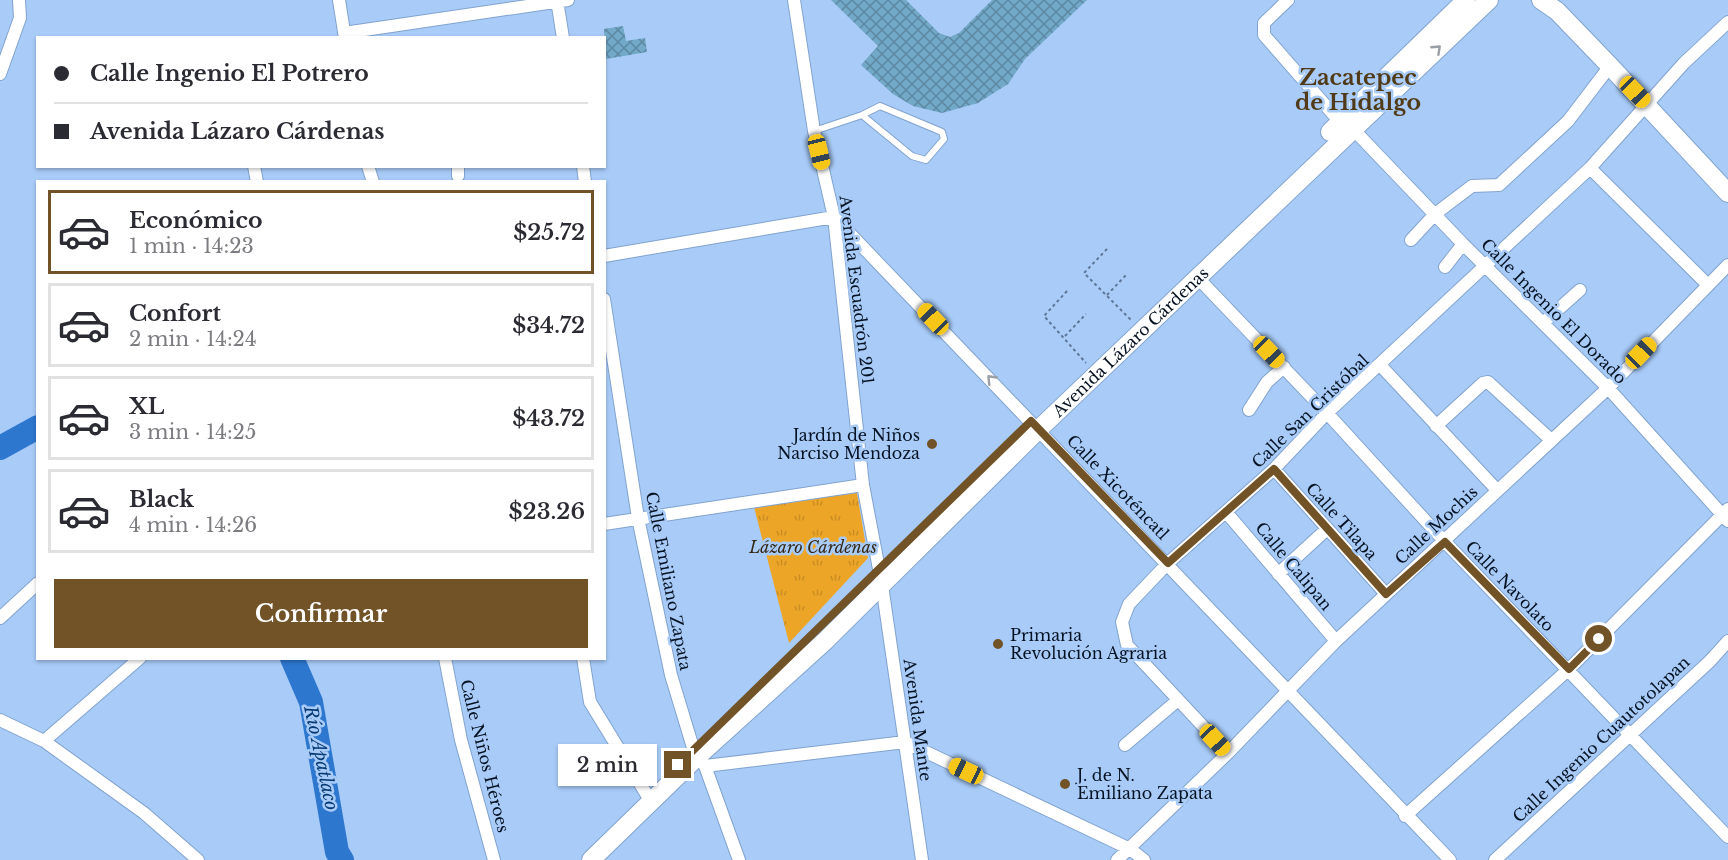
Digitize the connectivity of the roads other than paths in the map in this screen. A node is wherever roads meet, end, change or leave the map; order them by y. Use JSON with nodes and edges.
{"nodes":[{"id":1,"x":20,"y":0,"type":"edge"},
{"id":2,"x":339,"y":0,"type":"edge"},
{"id":3,"x":795,"y":0,"type":"edge"},
{"id":4,"x":1288,"y":0,"type":"edge"},
{"id":5,"x":1466,"y":0,"type":"edge"},
{"id":6,"x":1489,"y":0,"type":"edge"},
{"id":7,"x":1541,"y":0,"type":"edge"},
{"id":8,"x":561,"y":1,"type":"edge"},
{"id":9,"x":1554,"y":6,"type":"edge"},
{"id":10,"x":1728,"y":22,"type":"edge"},
{"id":11,"x":344,"y":35,"type":"edge"},
{"id":12,"x":563,"y":36,"type":"edge"},
{"id":13,"x":1610,"y":66,"type":"junction"},
{"id":14,"x":0,"y":74,"type":"edge"},
{"id":15,"x":1647,"y":105,"type":"junction"},
{"id":16,"x":862,"y":115,"type":"junction"},
{"id":17,"x":1346,"y":125,"type":"junction"},
{"id":18,"x":814,"y":131,"type":"junction"},
{"id":19,"x":1590,"y":168,"type":"junction"},
{"id":20,"x":1728,"y":193,"type":"edge"},
{"id":21,"x":1273,"y":195,"type":"junction"},
{"id":22,"x":1435,"y":214,"type":"junction"},
{"id":23,"x":834,"y":217,"type":"junction"},
{"id":24,"x":1411,"y":240,"type":"dead end"},
{"id":25,"x":1463,"y":244,"type":"junction"},
{"id":26,"x":606,"y":256,"type":"edge"},
{"id":27,"x":1728,"y":265,"type":"edge"},
{"id":28,"x":1485,"y":266,"type":"junction"},
{"id":29,"x":1445,"y":267,"type":"dead end"},
{"id":30,"x":1197,"y":277,"type":"junction"},
{"id":31,"x":1708,"y":285,"type":"junction"},
{"id":32,"x":1580,"y":290,"type":"dead end"},
{"id":33,"x":606,"y":312,"type":"edge"},
{"id":34,"x":1544,"y":322,"type":"junction"},
{"id":35,"x":1381,"y":366,"type":"junction"},
{"id":36,"x":1284,"y":368,"type":"junction"},
{"id":37,"x":1608,"y":388,"type":"junction"},
{"id":38,"x":1249,"y":410,"type":"dead end"},
{"id":39,"x":1327,"y":413,"type":"junction"},
{"id":40,"x":1035,"y":425,"type":"junction"},
{"id":41,"x":1436,"y":426,"type":"junction"},
{"id":42,"x":1550,"y":439,"type":"junction"},
{"id":43,"x":1274,"y":469,"type":"junction"},
{"id":44,"x":863,"y":485,"type":"junction"},
{"id":45,"x":1497,"y":490,"type":"junction"},
{"id":46,"x":1226,"y":513,"type":"junction"},
{"id":47,"x":1726,"y":515,"type":"edge"},
{"id":48,"x":638,"y":518,"type":"junction"},
{"id":49,"x":606,"y":524,"type":"edge"},
{"id":50,"x":1327,"y":529,"type":"junction"},
{"id":51,"x":1445,"y":542,"type":"junction"},
{"id":52,"x":1168,"y":563,"type":"junction"},
{"id":53,"x":1278,"y":574,"type":"junction"},
{"id":54,"x":881,"y":578,"type":"junction"},
{"id":55,"x":36,"y":585,"type":"edge"},
{"id":56,"x":1386,"y":594,"type":"junction"},
{"id":57,"x":0,"y":618,"type":"edge"},
{"id":58,"x":1336,"y":641,"type":"junction"},
{"id":59,"x":1728,"y":641,"type":"edge"},
{"id":60,"x":138,"y":660,"type":"edge"},
{"id":61,"x":445,"y":660,"type":"edge"},
{"id":62,"x":583,"y":660,"type":"edge"},
{"id":63,"x":1569,"y":669,"type":"junction"},
{"id":64,"x":1288,"y":689,"type":"junction"},
{"id":65,"x":1178,"y":700,"type":"junction"},
{"id":66,"x":0,"y":720,"type":"edge"},
{"id":67,"x":1630,"y":735,"type":"junction"},
{"id":68,"x":44,"y":741,"type":"junction"},
{"id":69,"x":905,"y":742,"type":"junction"},
{"id":70,"x":1125,"y":745,"type":"dead end"},
{"id":71,"x":1228,"y":753,"type":"junction"},
{"id":72,"x":699,"y":758,"type":"junction"},
{"id":73,"x":647,"y":795,"type":"junction"},
{"id":74,"x":1405,"y":816,"type":"junction"},
{"id":75,"x":1728,"y":837,"type":"edge"},
{"id":76,"x":1130,"y":849,"type":"junction"},
{"id":77,"x":198,"y":860,"type":"edge"},
{"id":78,"x":494,"y":860,"type":"edge"},
{"id":79,"x":580,"y":860,"type":"edge"},
{"id":80,"x":591,"y":860,"type":"edge"},
{"id":81,"x":739,"y":860,"type":"edge"},
{"id":82,"x":922,"y":860,"type":"edge"},
{"id":83,"x":1117,"y":860,"type":"edge"},
{"id":84,"x":1144,"y":860,"type":"edge"},
{"id":85,"x":1450,"y":860,"type":"edge"},
{"id":86,"x":1494,"y":860,"type":"edge"}],
"edges":[{"from":1,"to":14,"type":"street"},
{"from":2,"to":11,"type":"street"},
{"from":3,"to":18,"type":"street","name":"Avenida Escuadrón 201"},
{"from":4,"to":17,"type":"street","name":"Calle Ingenio El Dorado"},
{"from":5,"to":17,"type":"main road","name":"Avenida Lázaro Cárdenas"},
{"from":17,"to":6,"type":"main road","name":"Avenida Lázaro Cárdenas","one_way":true},
{"from":7,"to":9,"type":"main road"},
{"from":8,"to":11,"type":"street"},
{"from":8,"to":12,"type":"street"},
{"from":9,"to":13,"type":"main road"},
{"from":10,"to":15,"type":"street","name":"Calle San Cristóbal"},
{"from":13,"to":15,"type":"main road"},
{"from":13,"to":22,"type":"street"},
{"from":15,"to":19,"type":"street","name":"Calle San Cristóbal"},
{"from":15,"to":20,"type":"main road"},
{"from":16,"to":16,"type":"lane"},
{"from":16,"to":18,"type":"lane"},
{"from":17,"to":21,"type":"main road","name":"Avenida Lázaro Cárdenas"},
{"from":17,"to":22,"type":"street","name":"Calle Ingenio El Dorado"},
{"from":18,"to":23,"type":"street","name":"Avenida Escuadrón 201"},
{"from":19,"to":28,"type":"street","name":"Calle San Cristóbal"},
{"from":19,"to":31,"type":"street"},
{"from":21,"to":30,"type":"main road","name":"Avenida Lázaro Cárdenas"},
{"from":21,"to":40,"type":"main road","name":"Avenida Lázaro Cárdenas"},
{"from":22,"to":24,"type":"street"},
{"from":22,"to":25,"type":"street","name":"Calle Ingenio El Dorado"},
{"from":23,"to":26,"type":"street"},
{"from":40,"to":23,"type":"street","name":"Calle Xicoténcatl","one_way":true},
{"from":23,"to":44,"type":"street","name":"Avenida Escuadrón 201"},
{"from":25,"to":28,"type":"street","name":"Calle Ingenio El Dorado"},
{"from":25,"to":29,"type":"street"},
{"from":27,"to":31,"type":"street","name":"Calle Mochis"},
{"from":28,"to":34,"type":"street","name":"Calle Ingenio El Dorado"},
{"from":28,"to":35,"type":"street","name":"Calle San Cristóbal"},
{"from":30,"to":36,"type":"street","name":"Calle Navolato"},
{"from":30,"to":40,"type":"main road","name":"Avenida Lázaro Cárdenas"},
{"from":31,"to":37,"type":"street","name":"Calle Mochis"},
{"from":32,"to":34,"type":"street"},
{"from":33,"to":48,"type":"street","name":"Calle Emiliano Zapata"},
{"from":34,"to":37,"type":"street","name":"Calle Ingenio El Dorado"},
{"from":35,"to":39,"type":"street","name":"Calle San Cristóbal"},
{"from":35,"to":41,"type":"street"},
{"from":36,"to":38,"type":"street"},
{"from":36,"to":39,"type":"street","name":"Calle Navolato"},
{"from":37,"to":42,"type":"street","name":"Calle Mochis"},
{"from":37,"to":47,"type":"street","name":"Calle Ingenio El Dorado"},
{"from":39,"to":43,"type":"street","name":"Calle San Cristóbal"},
{"from":39,"to":51,"type":"street","name":"Calle Navolato"},
{"from":40,"to":52,"type":"street","name":"Calle Xicoténcatl"},
{"from":40,"to":54,"type":"main road","name":"Avenida Lázaro Cárdenas"},
{"from":41,"to":42,"type":"street"},
{"from":41,"to":45,"type":"street"},
{"from":42,"to":45,"type":"street","name":"Calle Mochis"},
{"from":43,"to":46,"type":"street","name":"Calle San Cristóbal"},
{"from":43,"to":50,"type":"street","name":"Calle Tilapa"},
{"from":44,"to":48,"type":"street"},
{"from":44,"to":54,"type":"street","name":"Avenida Escuadrón 201"},
{"from":45,"to":51,"type":"street","name":"Calle Mochis"},
{"from":46,"to":52,"type":"street","name":"Calle San Cristóbal"},
{"from":46,"to":53,"type":"street","name":"Calle Calipan"},
{"from":47,"to":63,"type":"street"},
{"from":48,"to":49,"type":"street"},
{"from":48,"to":72,"type":"street","name":"Calle Emiliano Zapata"},
{"from":50,"to":53,"type":"street"},
{"from":50,"to":56,"type":"street","name":"Calle Tilapa"},
{"from":51,"to":56,"type":"street","name":"Calle Mochis"},
{"from":51,"to":63,"type":"street","name":"Calle Navolato"},
{"from":52,"to":64,"type":"street","name":"Calle Xicoténcatl"},
{"from":52,"to":65,"type":"street","name":"Calle San Cristóbal"},
{"from":53,"to":58,"type":"street","name":"Calle Calipan"},
{"from":54,"to":69,"type":"street","name":"Avenida Mante"},
{"from":54,"to":72,"type":"main road","name":"Avenida Lázaro Cárdenas"},
{"from":55,"to":57,"type":"street"},
{"from":56,"to":58,"type":"street","name":"Calle Mochis"},
{"from":58,"to":64,"type":"street","name":"Calle Mochis"},
{"from":59,"to":67,"type":"street","name":"Calle Ingenio Cuautotolapan"},
{"from":60,"to":68,"type":"street"},
{"from":61,"to":78,"type":"street","name":"Calle Niños Héroes"},
{"from":62,"to":73,"type":"street"},
{"from":63,"to":67,"type":"street","name":"Calle Navolato"},
{"from":63,"to":74,"type":"street"},
{"from":64,"to":71,"type":"street","name":"Calle Mochis"},
{"from":64,"to":74,"type":"street","name":"Calle Xicoténcatl"},
{"from":65,"to":70,"type":"street"},
{"from":65,"to":71,"type":"street","name":"Calle San Cristóbal"},
{"from":66,"to":68,"type":"street"},
{"from":67,"to":75,"type":"street","name":"Calle Navolato"},
{"from":67,"to":86,"type":"street","name":"Calle Ingenio Cuautotolapan"},
{"from":68,"to":77,"type":"street"},
{"from":69,"to":72,"type":"street"},
{"from":69,"to":76,"type":"street"},
{"from":69,"to":82,"type":"street","name":"Avenida Mante"},
{"from":71,"to":76,"type":"street","name":"Calle Mochis"},
{"from":72,"to":73,"type":"main road","name":"Avenida Lázaro Cárdenas"},
{"from":72,"to":80,"type":"main road","name":"Avenida Lázaro Cárdenas"},
{"from":72,"to":81,"type":"street","name":"Calle Emiliano Zapata"},
{"from":73,"to":79,"type":"main road","name":"Avenida Lázaro Cárdenas"},
{"from":74,"to":85,"type":"street","name":"Calle Xicoténcatl"},
{"from":76,"to":83,"type":"street","name":"Calle Mochis"},
{"from":76,"to":84,"type":"street"}]}
